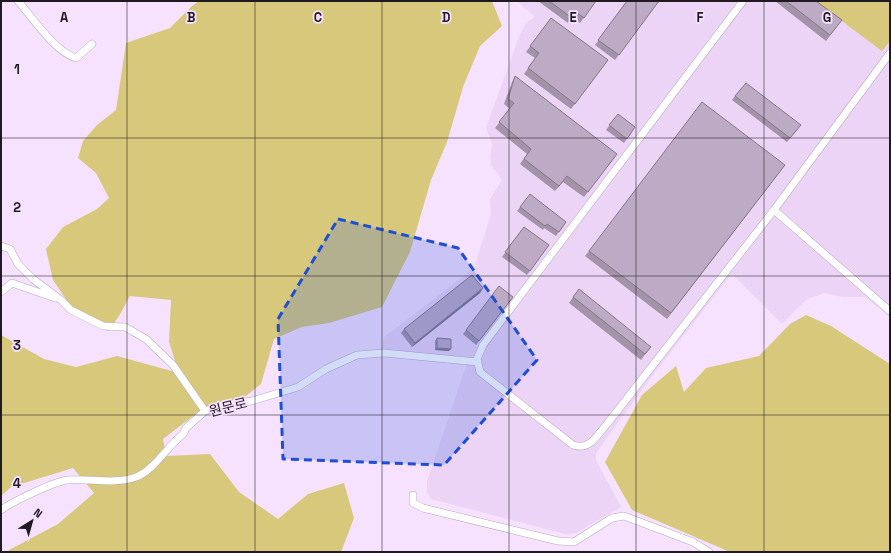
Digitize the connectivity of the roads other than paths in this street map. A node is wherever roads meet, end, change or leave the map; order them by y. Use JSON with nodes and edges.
{"nodes":[{"id":1,"x":18,"y":1,"type":"edge"},
{"id":2,"x":743,"y":1,"type":"edge"},
{"id":3,"x":92,"y":44,"type":"dead end"},
{"id":4,"x":890,"y":53,"type":"edge"},
{"id":5,"x":774,"y":210,"type":"junction"},
{"id":6,"x":1,"y":246,"type":"edge"},
{"id":7,"x":1,"y":292,"type":"edge"},
{"id":8,"x":61,"y":300,"type":"junction"},
{"id":9,"x":890,"y":311,"type":"edge"},
{"id":10,"x":478,"y":362,"type":"junction"},
{"id":11,"x":205,"y":411,"type":"junction"},
{"id":12,"x":413,"y":495,"type":"dead end"},
{"id":13,"x":1,"y":510,"type":"edge"},
{"id":14,"x":709,"y":552,"type":"edge"}],
"edges":[{"from":1,"to":3,"type":"street"},
{"from":2,"to":10,"type":"street"},
{"from":4,"to":5,"type":"street"},
{"from":5,"to":9,"type":"street"},
{"from":5,"to":10,"type":"street"},
{"from":6,"to":8,"type":"street"},
{"from":7,"to":8,"type":"street"},
{"from":8,"to":11,"type":"street"},
{"from":10,"to":11,"type":"street","name":"원문로"},
{"from":11,"to":13,"type":"street","name":"원문로"},
{"from":12,"to":14,"type":"street"}]}
